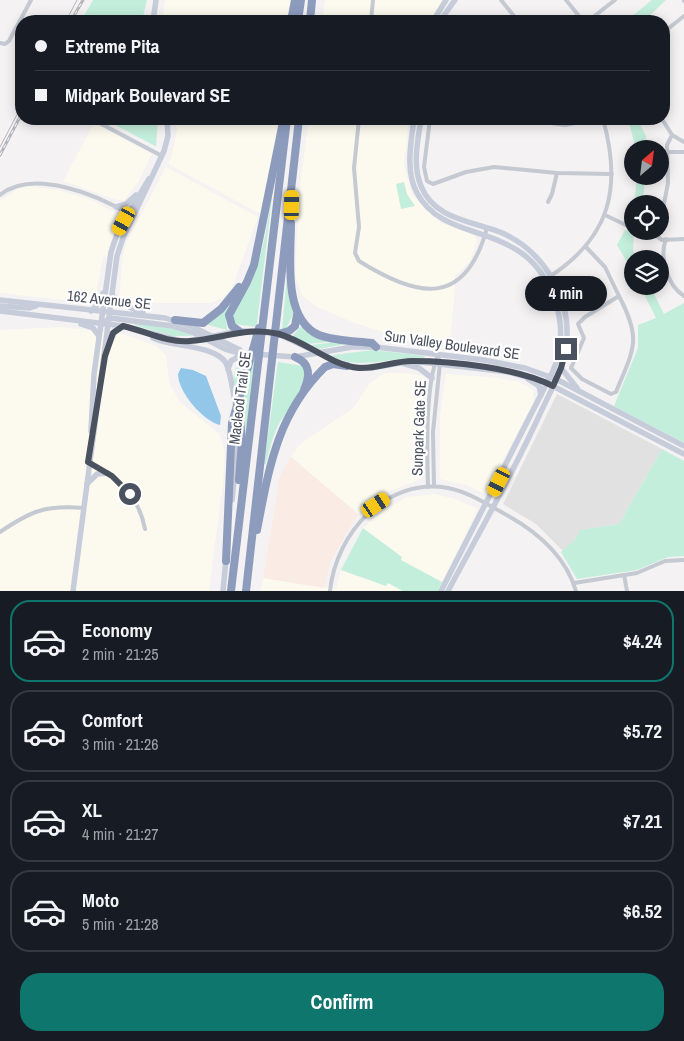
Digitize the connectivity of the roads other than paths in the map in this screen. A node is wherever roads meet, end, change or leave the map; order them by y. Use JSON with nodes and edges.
{"nodes":[{"id":1,"x":31,"y":0,"type":"edge"},
{"id":2,"x":156,"y":0,"type":"edge"},
{"id":3,"x":295,"y":0,"type":"edge"},
{"id":4,"x":301,"y":0,"type":"edge"},
{"id":5,"x":312,"y":0,"type":"edge"},
{"id":6,"x":373,"y":0,"type":"edge"},
{"id":7,"x":446,"y":0,"type":"edge"},
{"id":8,"x":455,"y":0,"type":"edge"},
{"id":9,"x":501,"y":0,"type":"edge"},
{"id":10,"x":566,"y":0,"type":"edge"},
{"id":11,"x":615,"y":0,"type":"edge"},
{"id":12,"x":23,"y":15,"type":"edge"},
{"id":13,"x":154,"y":15,"type":"edge"},
{"id":14,"x":292,"y":15,"type":"edge"},
{"id":15,"x":299,"y":15,"type":"edge"},
{"id":16,"x":311,"y":15,"type":"edge"},
{"id":17,"x":372,"y":15,"type":"edge"},
{"id":18,"x":437,"y":15,"type":"edge"},
{"id":19,"x":444,"y":15,"type":"edge"},
{"id":20,"x":513,"y":15,"type":"edge"},
{"id":21,"x":578,"y":15,"type":"edge"},
{"id":22,"x":596,"y":15,"type":"edge"},
{"id":23,"x":684,"y":16,"type":"edge"},
{"id":24,"x":670,"y":27,"type":"edge"},
{"id":25,"x":15,"y":30,"type":"edge"},
{"id":26,"x":0,"y":44,"type":"edge"},
{"id":27,"x":103,"y":125,"type":"edge"},
{"id":28,"x":167,"y":125,"type":"edge"},
{"id":29,"x":285,"y":125,"type":"edge"},
{"id":30,"x":285,"y":125,"type":"edge"},
{"id":31,"x":298,"y":125,"type":"edge"},
{"id":32,"x":358,"y":125,"type":"edge"},
{"id":33,"x":414,"y":125,"type":"edge"},
{"id":34,"x":420,"y":125,"type":"edge"},
{"id":35,"x":429,"y":125,"type":"edge"},
{"id":36,"x":605,"y":125,"type":"edge"},
{"id":37,"x":666,"y":125,"type":"edge"},
{"id":38,"x":672,"y":135,"type":"junction"},
{"id":39,"x":668,"y":140,"type":"edge"},
{"id":40,"x":684,"y":142,"type":"edge"},
{"id":41,"x":669,"y":152,"type":"edge"},
{"id":42,"x":684,"y":152,"type":"edge"},
{"id":43,"x":162,"y":156,"type":"junction"},
{"id":44,"x":158,"y":166,"type":"junction"},
{"id":45,"x":293,"y":171,"type":"junction"},
{"id":46,"x":557,"y":173,"type":"junction"},
{"id":47,"x":612,"y":174,"type":"junction"},
{"id":48,"x":142,"y":190,"type":"junction"},
{"id":49,"x":0,"y":195,"type":"edge"},
{"id":50,"x":548,"y":202,"type":"dead end"},
{"id":51,"x":116,"y":207,"type":"junction"},
{"id":52,"x":131,"y":215,"type":"junction"},
{"id":53,"x":605,"y":215,"type":"junction"},
{"id":54,"x":624,"y":224,"type":"edge"},
{"id":55,"x":486,"y":231,"type":"junction"},
{"id":56,"x":669,"y":239,"type":"edge"},
{"id":57,"x":684,"y":239,"type":"edge"},
{"id":58,"x":666,"y":240,"type":"edge"},
{"id":59,"x":258,"y":242,"type":"junction"},
{"id":60,"x":586,"y":247,"type":"junction"},
{"id":61,"x":269,"y":277,"type":"junction"},
{"id":62,"x":548,"y":278,"type":"junction"},
{"id":63,"x":106,"y":290,"type":"junction"},
{"id":64,"x":113,"y":295,"type":"junction"},
{"id":65,"x":619,"y":296,"type":"junction"},
{"id":66,"x":684,"y":296,"type":"edge"},
{"id":67,"x":0,"y":301,"type":"edge"},
{"id":68,"x":0,"y":311,"type":"edge"},
{"id":69,"x":91,"y":311,"type":"junction"},
{"id":70,"x":103,"y":312,"type":"junction"},
{"id":71,"x":296,"y":312,"type":"junction"},
{"id":72,"x":152,"y":317,"type":"junction"},
{"id":73,"x":62,"y":318,"type":"junction"},
{"id":74,"x":110,"y":318,"type":"junction"},
{"id":75,"x":175,"y":320,"type":"junction"},
{"id":76,"x":101,"y":324,"type":"junction"},
{"id":77,"x":123,"y":326,"type":"junction"},
{"id":78,"x":239,"y":331,"type":"junction"},
{"id":79,"x":147,"y":333,"type":"junction"},
{"id":80,"x":278,"y":334,"type":"junction"},
{"id":81,"x":99,"y":336,"type":"junction"},
{"id":82,"x":208,"y":338,"type":"junction"},
{"id":83,"x":376,"y":347,"type":"junction"},
{"id":84,"x":250,"y":352,"type":"junction"},
{"id":85,"x":320,"y":353,"type":"junction"},
{"id":86,"x":438,"y":355,"type":"junction"},
{"id":87,"x":105,"y":356,"type":"junction"},
{"id":88,"x":281,"y":356,"type":"joint"},
{"id":89,"x":295,"y":357,"type":"junction"},
{"id":90,"x":398,"y":362,"type":"junction"},
{"id":91,"x":437,"y":363,"type":"junction"},
{"id":92,"x":347,"y":366,"type":"junction"},
{"id":93,"x":561,"y":368,"type":"junction"},
{"id":94,"x":228,"y":371,"type":"junction"},
{"id":95,"x":520,"y":374,"type":"junction"},
{"id":96,"x":432,"y":378,"type":"junction"},
{"id":97,"x":553,"y":378,"type":"junction"},
{"id":98,"x":550,"y":385,"type":"junction"},
{"id":99,"x":582,"y":394,"type":"junction"},
{"id":100,"x":542,"y":395,"type":"junction"},
{"id":101,"x":299,"y":400,"type":"junction"},
{"id":102,"x":240,"y":418,"type":"junction"},
{"id":103,"x":91,"y":446,"type":"junction"},
{"id":104,"x":684,"y":446,"type":"edge"},
{"id":105,"x":684,"y":454,"type":"edge"},
{"id":106,"x":88,"y":462,"type":"junction"},
{"id":107,"x":108,"y":473,"type":"junction"},
{"id":108,"x":85,"y":486,"type":"junction"},
{"id":109,"x":428,"y":486,"type":"junction"},
{"id":110,"x":434,"y":486,"type":"junction"},
{"id":111,"x":490,"y":506,"type":"junction"},
{"id":112,"x":82,"y":508,"type":"junction"},
{"id":113,"x":145,"y":529,"type":"dead end"},
{"id":114,"x":0,"y":532,"type":"edge"},
{"id":115,"x":684,"y":560,"type":"edge"},
{"id":116,"x":226,"y":561,"type":"junction"},
{"id":117,"x":233,"y":569,"type":"junction"},
{"id":118,"x":624,"y":576,"type":"junction"},
{"id":119,"x":574,"y":583,"type":"junction"},
{"id":120,"x":73,"y":591,"type":"edge"},
{"id":121,"x":222,"y":591,"type":"edge"},
{"id":122,"x":231,"y":591,"type":"edge"},
{"id":123,"x":246,"y":591,"type":"edge"},
{"id":124,"x":330,"y":591,"type":"edge"},
{"id":125,"x":442,"y":591,"type":"edge"},
{"id":126,"x":448,"y":591,"type":"edge"},
{"id":127,"x":576,"y":591,"type":"edge"},
{"id":128,"x":627,"y":591,"type":"edge"}],
"edges":[{"from":1,"to":12,"type":"street"},
{"from":2,"to":13,"type":"main road"},
{"from":3,"to":14,"type":"highway"},
{"from":4,"to":15,"type":"highway"},
{"from":5,"to":16,"type":"highway"},
{"from":6,"to":17,"type":"street"},
{"from":7,"to":18,"type":"main road"},
{"from":8,"to":19,"type":"main road"},
{"from":9,"to":20,"type":"street"},
{"from":10,"to":21,"type":"street"},
{"from":11,"to":22,"type":"street"},
{"from":23,"to":24,"type":"street"},
{"from":25,"to":26,"type":"street"},
{"from":27,"to":43,"type":"street"},
{"from":28,"to":43,"type":"main road"},
{"from":29,"to":59,"type":"highway"},
{"from":30,"to":61,"type":"highway","name":"Macleod Trail SE"},
{"from":31,"to":45,"type":"highway","name":"Macleod Trail SE"},
{"from":32,"to":55,"type":"street"},
{"from":33,"to":55,"type":"main road"},
{"from":34,"to":55,"type":"main road"},
{"from":35,"to":46,"type":"street"},
{"from":36,"to":47,"type":"street"},
{"from":37,"to":38,"type":"street"},
{"from":38,"to":39,"type":"street"},
{"from":38,"to":40,"type":"street"},
{"from":41,"to":42,"type":"street"},
{"from":43,"to":44,"type":"main road"},
{"from":44,"to":48,"type":"main road"},
{"from":44,"to":52,"type":"main road"},
{"from":45,"to":71,"type":"highway"},
{"from":45,"to":123,"type":"highway","name":"Macleod Trail SE"},
{"from":46,"to":47,"type":"street"},
{"from":46,"to":50,"type":"street"},
{"from":47,"to":53,"type":"street"},
{"from":48,"to":51,"type":"main road"},
{"from":48,"to":52,"type":"main road"},
{"from":49,"to":51,"type":"street"},
{"from":51,"to":52,"type":"street"},
{"from":52,"to":63,"type":"main road"},
{"from":52,"to":64,"type":"main road"},
{"from":53,"to":54,"type":"street"},
{"from":53,"to":60,"type":"street"},
{"from":55,"to":62,"type":"main road"},
{"from":56,"to":57,"type":"street"},
{"from":58,"to":66,"type":"street"},
{"from":59,"to":75,"type":"highway"},
{"from":59,"to":78,"type":"highway"},
{"from":60,"to":62,"type":"street"},
{"from":60,"to":65,"type":"street"},
{"from":61,"to":116,"type":"highway"},
{"from":61,"to":117,"type":"highway","name":"Macleod Trail SE"},
{"from":62,"to":93,"type":"main road"},
{"from":62,"to":97,"type":"main road"},
{"from":63,"to":69,"type":"main road"},
{"from":63,"to":70,"type":"main road"},
{"from":64,"to":72,"type":"main road"},
{"from":64,"to":74,"type":"main road"},
{"from":65,"to":65,"type":"street"},
{"from":67,"to":69,"type":"main road","name":"162 Avenue SE"},
{"from":68,"to":73,"type":"main road","name":"162 Avenue SE"},
{"from":69,"to":70,"type":"main road","name":"162 Avenue SE"},
{"from":70,"to":74,"type":"main road","name":"162 Avenue SE"},
{"from":70,"to":76,"type":"main road"},
{"from":71,"to":80,"type":"highway"},
{"from":71,"to":83,"type":"highway"},
{"from":72,"to":74,"type":"main road","name":"162 Avenue SE"},
{"from":72,"to":75,"type":"main road","name":"162 Avenue SE"},
{"from":73,"to":76,"type":"main road","name":"162 Avenue SE"},
{"from":73,"to":81,"type":"main road"},
{"from":74,"to":76,"type":"main road","name":"162 Avenue SE"},
{"from":74,"to":77,"type":"main road","name":"162 Avenue SE"},
{"from":74,"to":82,"type":"main road"},
{"from":74,"to":87,"type":"main road"},
{"from":75,"to":82,"type":"main road","name":"162 Avenue SE"},
{"from":76,"to":81,"type":"main road"},
{"from":77,"to":79,"type":"main road","name":"162 Avenue SE"},
{"from":77,"to":87,"type":"main road"},
{"from":78,"to":80,"type":"main road","name":"162 Avenue SE"},
{"from":78,"to":82,"type":"main road","name":"162 Avenue SE"},
{"from":79,"to":82,"type":"main road","name":"162 Avenue SE"},
{"from":79,"to":94,"type":"main road"},
{"from":80,"to":85,"type":"main road","name":"Sun Valley Boulevard SE"},
{"from":81,"to":103,"type":"main road"},
{"from":82,"to":84,"type":"main road","name":"162 Avenue SE"},
{"from":83,"to":85,"type":"main road","name":"Sun Valley Boulevard SE"},
{"from":83,"to":86,"type":"main road","name":"Sun Valley Boulevard SE"},
{"from":84,"to":88,"type":"main road","name":"162 Avenue SE"},
{"from":84,"to":94,"type":"main road"},
{"from":85,"to":89,"type":"main road","name":"Sun Valley Boulevard SE"},
{"from":85,"to":92,"type":"main road","name":"Sun Valley Boulevard SE"},
{"from":86,"to":91,"type":"street","name":"Sunpark Gate SE"},
{"from":86,"to":97,"type":"main road","name":"Sun Valley Boulevard SE"},
{"from":87,"to":103,"type":"main road"},
{"from":88,"to":89,"type":"main road","name":"Sun Valley Boulevard SE"},
{"from":89,"to":101,"type":"highway"},
{"from":90,"to":91,"type":"main road","name":"Sun Valley Boulevard SE"},
{"from":90,"to":92,"type":"main road","name":"Sun Valley Boulevard SE"},
{"from":90,"to":96,"type":"main road"},
{"from":91,"to":95,"type":"main road","name":"Sun Valley Boulevard SE"},
{"from":91,"to":96,"type":"street","name":"Sunpark Gate SE"},
{"from":91,"to":110,"type":"street","name":"Sunpark Gate SE"},
{"from":92,"to":101,"type":"highway"},
{"from":93,"to":97,"type":"main road"},
{"from":93,"to":99,"type":"main road"},
{"from":94,"to":102,"type":"main road"},
{"from":95,"to":98,"type":"main road","name":"Sun Valley Boulevard SE"},
{"from":95,"to":100,"type":"main road"},
{"from":96,"to":109,"type":"street","name":"Sunpark Gate SE"},
{"from":97,"to":98,"type":"main road"},
{"from":97,"to":99,"type":"main road","name":"Sun Valley Boulevard SE"},
{"from":98,"to":100,"type":"main road"},
{"from":98,"to":105,"type":"main road","name":"Sun Valley Boulevard SE"},
{"from":98,"to":111,"type":"main road"},
{"from":99,"to":104,"type":"main road","name":"Sun Valley Boulevard SE"},
{"from":100,"to":111,"type":"main road"},
{"from":101,"to":123,"type":"highway"},
{"from":102,"to":116,"type":"main road"},
{"from":102,"to":117,"type":"highway"},
{"from":103,"to":106,"type":"main road"},
{"from":106,"to":107,"type":"street"},
{"from":106,"to":108,"type":"main road"},
{"from":107,"to":108,"type":"main road"},
{"from":107,"to":113,"type":"street"},
{"from":108,"to":112,"type":"main road"},
{"from":109,"to":110,"type":"street"},
{"from":109,"to":124,"type":"street"},
{"from":110,"to":111,"type":"street"},
{"from":111,"to":119,"type":"street"},
{"from":111,"to":125,"type":"main road"},
{"from":111,"to":126,"type":"main road"},
{"from":112,"to":114,"type":"street"},
{"from":112,"to":120,"type":"main road"},
{"from":115,"to":118,"type":"street"},
{"from":116,"to":121,"type":"main road"},
{"from":117,"to":122,"type":"highway","name":"Macleod Trail SE"},
{"from":118,"to":119,"type":"street"},
{"from":118,"to":128,"type":"street"},
{"from":119,"to":127,"type":"street"}]}
